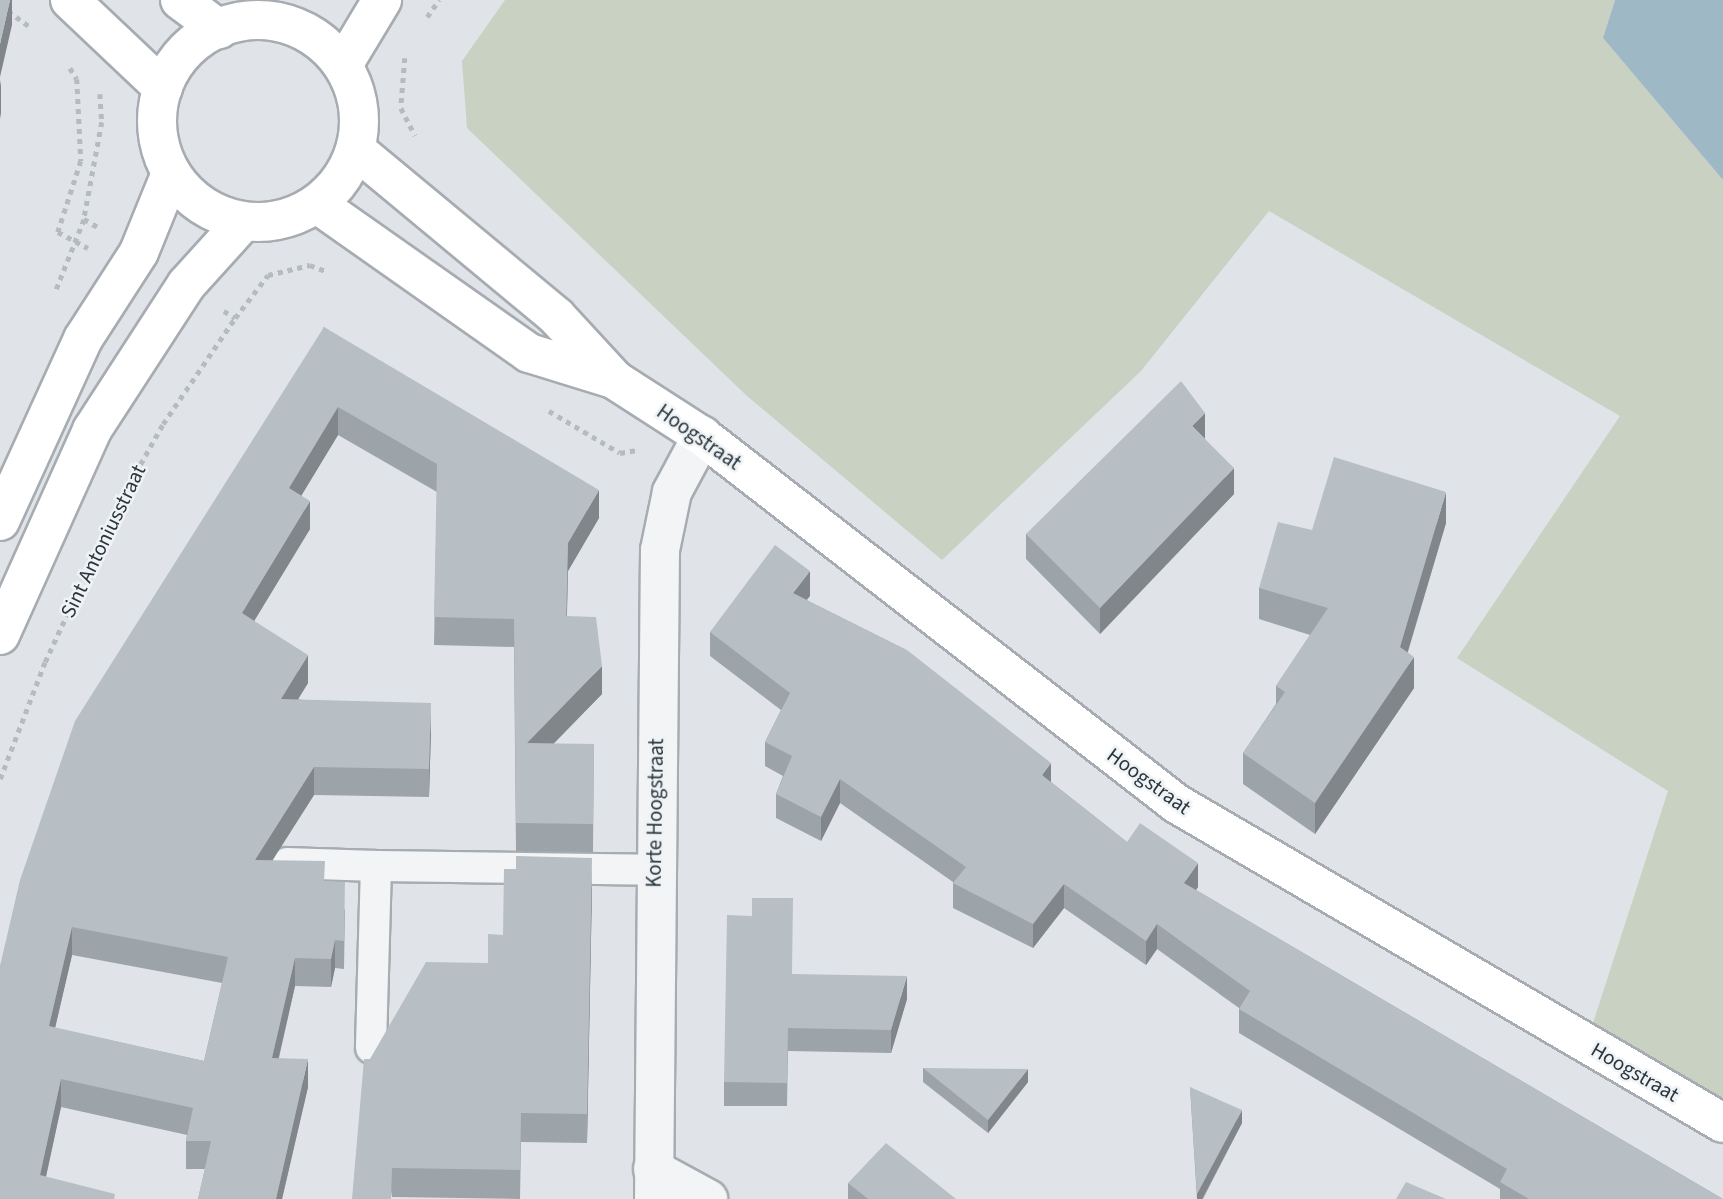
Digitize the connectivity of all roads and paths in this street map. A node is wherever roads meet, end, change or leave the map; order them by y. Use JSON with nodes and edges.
{"nodes":[{"id":1,"x":70,"y":0,"type":"edge"},
{"id":2,"x":180,"y":0,"type":"edge"},
{"id":3,"x":382,"y":0,"type":"edge"},
{"id":4,"x":0,"y":5,"type":"edge"},
{"id":5,"x":305,"y":13,"type":"edge"},
{"id":6,"x":219,"y":29,"type":"junction"},
{"id":7,"x":38,"y":33,"type":"dead end"},
{"id":8,"x":407,"y":54,"type":"dead end"},
{"id":9,"x":64,"y":58,"type":"dead end"},
{"id":10,"x":344,"y":65,"type":"junction"},
{"id":11,"x":163,"y":88,"type":"junction"},
{"id":12,"x":422,"y":146,"type":"dead end"},
{"id":13,"x":356,"y":150,"type":"junction"},
{"id":14,"x":171,"y":173,"type":"junction"},
{"id":15,"x":317,"y":204,"type":"junction"},
{"id":16,"x":243,"y":222,"type":"junction"},
{"id":17,"x":75,"y":239,"type":"dead end"},
{"id":18,"x":235,"y":318,"type":"dead end"},
{"id":19,"x":615,"y":380,"type":"junction"},
{"id":20,"x":702,"y":436,"type":"junction"},
{"id":21,"x":0,"y":521,"type":"edge"},
{"id":22,"x":0,"y":635,"type":"edge"},
{"id":23,"x":0,"y":779,"type":"edge"},
{"id":24,"x":287,"y":863,"type":"edge"},
{"id":25,"x":376,"y":866,"type":"junction"},
{"id":26,"x":654,"y":870,"type":"junction"},
{"id":27,"x":371,"y":1048,"type":"dead end"},
{"id":28,"x":1723,"y":1123,"type":"edge"},
{"id":29,"x":653,"y":1184,"type":"edge"},
{"id":30,"x":708,"y":1199,"type":"edge"}],
"edges":[{"from":1,"to":11,"type":"street"},
{"from":2,"to":6,"type":"street"},
{"from":3,"to":10,"type":"street"},
{"from":4,"to":7,"type":"path"},
{"from":5,"to":6,"type":"street"},
{"from":5,"to":10,"type":"street"},
{"from":6,"to":11,"type":"street"},
{"from":8,"to":12,"type":"path"},
{"from":9,"to":17,"type":"path"},
{"from":10,"to":13,"type":"street"},
{"from":11,"to":14,"type":"street"},
{"from":13,"to":15,"type":"street"},
{"from":13,"to":19,"type":"street","name":"Hoogstraat"},
{"from":14,"to":16,"type":"street"},
{"from":14,"to":21,"type":"street"},
{"from":15,"to":16,"type":"street"},
{"from":15,"to":19,"type":"street","name":"Hoogstraat"},
{"from":16,"to":22,"type":"street"},
{"from":18,"to":23,"type":"path","name":"Sint Antoniusstraat"},
{"from":19,"to":20,"type":"street","name":"Hoogstraat"},
{"from":20,"to":26,"type":"street","name":"Korte Hoogstraat"},
{"from":20,"to":28,"type":"street","name":"Hoogstraat"},
{"from":24,"to":25,"type":"lane"},
{"from":25,"to":26,"type":"lane"},
{"from":25,"to":27,"type":"lane"},
{"from":26,"to":29,"type":"street","name":"Korte Hoogstraat"},
{"from":29,"to":30,"type":"street"}]}
